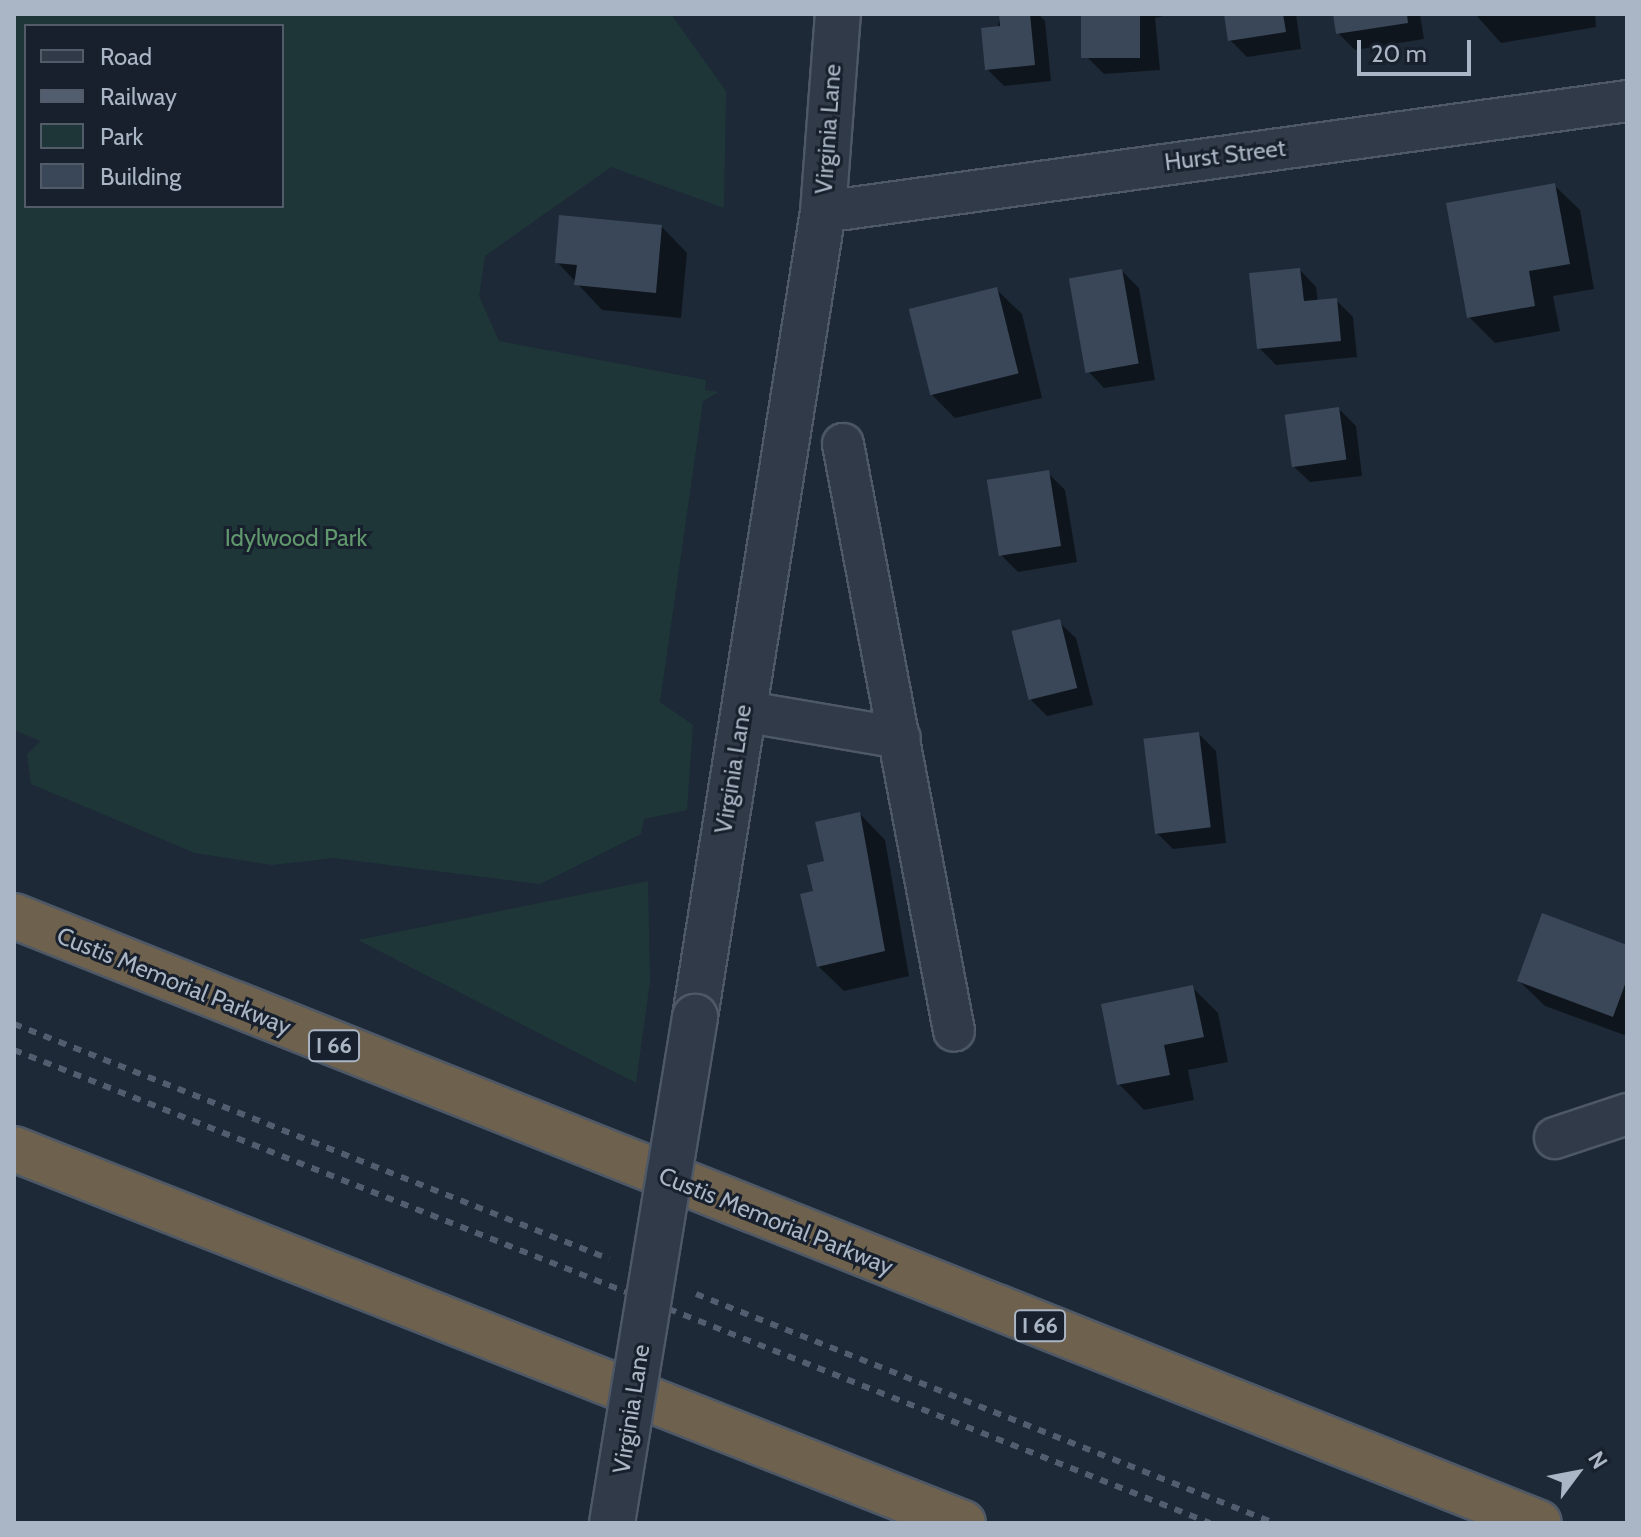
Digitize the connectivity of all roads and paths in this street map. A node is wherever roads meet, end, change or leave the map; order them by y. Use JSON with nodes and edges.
{"nodes":[{"id":1,"x":838,"y":14,"type":"edge"},
{"id":2,"x":1627,"y":101,"type":"edge"},
{"id":3,"x":823,"y":212,"type":"junction"},
{"id":4,"x":843,"y":444,"type":"dead end"},
{"id":5,"x":742,"y":711,"type":"junction"},
{"id":6,"x":900,"y":738,"type":"junction"},
{"id":7,"x":14,"y":909,"type":"edge"},
{"id":8,"x":14,"y":919,"type":"edge"},
{"id":9,"x":126,"y":961,"type":"junction"},
{"id":10,"x":954,"y":1031,"type":"dead end"},
{"id":11,"x":1627,"y":1114,"type":"edge"},
{"id":12,"x":1555,"y":1138,"type":"dead end"},
{"id":13,"x":14,"y":1149,"type":"edge"},
{"id":14,"x":612,"y":1523,"type":"edge"},
{"id":15,"x":963,"y":1523,"type":"edge"},
{"id":16,"x":1539,"y":1523,"type":"edge"}],
"edges":[{"from":1,"to":3,"type":"street","name":"Virginia Lane"},
{"from":2,"to":3,"type":"street","name":"Hurst Street"},
{"from":3,"to":5,"type":"street","name":"Virginia Lane"},
{"from":4,"to":6,"type":"street"},
{"from":5,"to":6,"type":"street"},
{"from":5,"to":14,"type":"street","name":"Virginia Lane","bridge":true},
{"from":6,"to":10,"type":"street"},
{"from":7,"to":9,"type":"highway"},
{"from":8,"to":9,"type":"highway","name":"Custis Memorial Parkway","number":"I 66"},
{"from":9,"to":16,"type":"highway","name":"Custis Memorial Parkway","number":"I 66"},
{"from":11,"to":12,"type":"street"},
{"from":13,"to":15,"type":"highway"}]}
